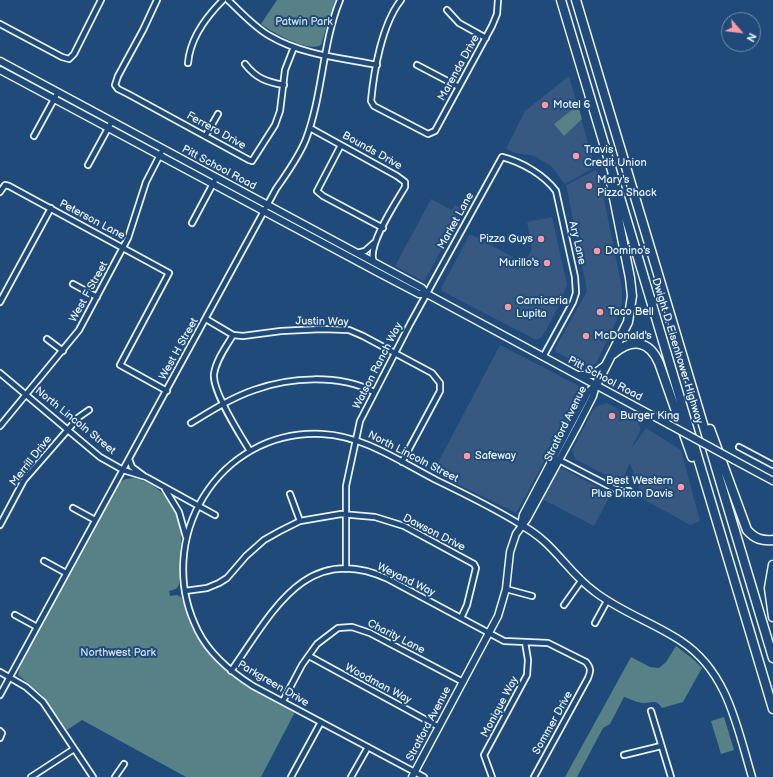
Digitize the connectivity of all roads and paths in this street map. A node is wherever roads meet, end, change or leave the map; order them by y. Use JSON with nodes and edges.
{"nodes":[{"id":1,"x":101,"y":0,"type":"edge"},
{"id":2,"x":157,"y":0,"type":"edge"},
{"id":3,"x":223,"y":0,"type":"edge"},
{"id":4,"x":228,"y":0,"type":"edge"},
{"id":5,"x":340,"y":0,"type":"edge"},
{"id":6,"x":401,"y":0,"type":"edge"},
{"id":7,"x":498,"y":0,"type":"edge"},
{"id":8,"x":560,"y":0,"type":"edge"},
{"id":9,"x":576,"y":0,"type":"edge"},
{"id":10,"x":447,"y":10,"type":"dead end"},
{"id":11,"x":0,"y":24,"type":"edge"},
{"id":12,"x":486,"y":38,"type":"junction"},
{"id":13,"x":294,"y":47,"type":"junction"},
{"id":14,"x":326,"y":54,"type":"junction"},
{"id":15,"x":0,"y":61,"type":"edge"},
{"id":16,"x":188,"y":63,"type":"dead end"},
{"id":17,"x":245,"y":64,"type":"dead end"},
{"id":18,"x":378,"y":65,"type":"junction"},
{"id":19,"x":417,"y":65,"type":"dead end"},
{"id":20,"x":0,"y":70,"type":"edge"},
{"id":21,"x":284,"y":85,"type":"junction"},
{"id":22,"x":459,"y":88,"type":"junction"},
{"id":23,"x":58,"y":92,"type":"junction"},
{"id":24,"x":54,"y":99,"type":"junction"},
{"id":25,"x":218,"y":114,"type":"dead end"},
{"id":26,"x":112,"y":121,"type":"junction"},
{"id":27,"x":108,"y":128,"type":"junction"},
{"id":28,"x":310,"y":128,"type":"junction"},
{"id":29,"x":206,"y":135,"type":"junction"},
{"id":30,"x":34,"y":136,"type":"dead end"},
{"id":31,"x":341,"y":145,"type":"junction"},
{"id":32,"x":163,"y":149,"type":"junction"},
{"id":33,"x":159,"y":155,"type":"junction"},
{"id":34,"x":502,"y":157,"type":"joint"},
{"id":35,"x":609,"y":161,"type":"junction"},
{"id":36,"x":88,"y":165,"type":"dead end"},
{"id":37,"x":216,"y":178,"type":"junction"},
{"id":38,"x":213,"y":184,"type":"junction"},
{"id":39,"x":0,"y":192,"type":"edge"},
{"id":40,"x":267,"y":205,"type":"junction"},
{"id":41,"x":51,"y":208,"type":"junction"},
{"id":42,"x":264,"y":212,"type":"junction"},
{"id":43,"x":192,"y":223,"type":"dead end"},
{"id":44,"x":383,"y":228,"type":"junction"},
{"id":45,"x":374,"y":243,"type":"junction"},
{"id":46,"x":124,"y":247,"type":"junction"},
{"id":47,"x":357,"y":253,"type":"junction"},
{"id":48,"x":374,"y":262,"type":"junction"},
{"id":49,"x":73,"y":284,"type":"dead end"},
{"id":50,"x":427,"y":294,"type":"junction"},
{"id":51,"x":97,"y":297,"type":"junction"},
{"id":52,"x":0,"y":302,"type":"edge"},
{"id":53,"x":206,"y":319,"type":"junction"},
{"id":54,"x":233,"y":335,"type":"junction"},
{"id":55,"x":46,"y":339,"type":"dead end"},
{"id":56,"x":63,"y":351,"type":"junction"},
{"id":57,"x":395,"y":353,"type":"junction"},
{"id":58,"x":543,"y":357,"type":"junction"},
{"id":59,"x":611,"y":357,"type":"junction"},
{"id":60,"x":0,"y":373,"type":"edge"},
{"id":61,"x":574,"y":374,"type":"junction"},
{"id":62,"x":596,"y":386,"type":"junction"},
{"id":63,"x":167,"y":391,"type":"junction"},
{"id":64,"x":374,"y":392,"type":"junction"},
{"id":65,"x":26,"y":395,"type":"junction"},
{"id":66,"x":223,"y":404,"type":"junction"},
{"id":67,"x":698,"y":408,"type":"junction"},
{"id":68,"x":89,"y":410,"type":"dead end"},
{"id":69,"x":191,"y":423,"type":"dead end"},
{"id":70,"x":0,"y":426,"type":"edge"},
{"id":71,"x":67,"y":430,"type":"junction"},
{"id":72,"x":355,"y":440,"type":"junction"},
{"id":73,"x":739,"y":447,"type":"dead end"},
{"id":74,"x":250,"y":451,"type":"junction"},
{"id":75,"x":129,"y":458,"type":"junction"},
{"id":76,"x":556,"y":458,"type":"junction"},
{"id":77,"x":402,"y":462,"type":"junction"},
{"id":78,"x":773,"y":465,"type":"edge"},
{"id":79,"x":123,"y":470,"type":"junction"},
{"id":80,"x":146,"y":477,"type":"junction"},
{"id":81,"x":773,"y":481,"type":"edge"},
{"id":82,"x":164,"y":488,"type":"junction"},
{"id":83,"x":629,"y":491,"type":"dead end"},
{"id":84,"x":290,"y":494,"type":"dead end"},
{"id":85,"x":198,"y":505,"type":"junction"},
{"id":86,"x":712,"y":505,"type":"junction"},
{"id":87,"x":73,"y":508,"type":"dead end"},
{"id":88,"x":346,"y":514,"type":"junction"},
{"id":89,"x":214,"y":515,"type":"dead end"},
{"id":90,"x":95,"y":520,"type":"junction"},
{"id":91,"x":300,"y":522,"type":"junction"},
{"id":92,"x":0,"y":525,"type":"edge"},
{"id":93,"x":521,"y":525,"type":"junction"},
{"id":94,"x":186,"y":537,"type":"junction"},
{"id":95,"x":773,"y":540,"type":"edge"},
{"id":96,"x":44,"y":561,"type":"dead end"},
{"id":97,"x":773,"y":565,"type":"edge"},
{"id":98,"x":346,"y":569,"type":"junction"},
{"id":99,"x":66,"y":574,"type":"junction"},
{"id":100,"x":581,"y":581,"type":"junction"},
{"id":101,"x":506,"y":589,"type":"junction"},
{"id":102,"x":185,"y":591,"type":"junction"},
{"id":103,"x":532,"y":596,"type":"dead end"},
{"id":104,"x":607,"y":601,"type":"junction"},
{"id":105,"x":564,"y":604,"type":"dead end"},
{"id":106,"x":15,"y":615,"type":"dead end"},
{"id":107,"x":773,"y":617,"type":"edge"},
{"id":108,"x":461,"y":618,"type":"junction"},
{"id":109,"x":595,"y":623,"type":"dead end"},
{"id":110,"x":37,"y":627,"type":"junction"},
{"id":111,"x":489,"y":634,"type":"junction"},
{"id":112,"x":525,"y":642,"type":"junction"},
{"id":113,"x":309,"y":656,"type":"junction"},
{"id":114,"x":773,"y":658,"type":"edge"},
{"id":115,"x":231,"y":671,"type":"junction"},
{"id":116,"x":0,"y":672,"type":"edge"},
{"id":117,"x":10,"y":677,"type":"junction"},
{"id":118,"x":588,"y":678,"type":"joint"},
{"id":119,"x":463,"y":682,"type":"junction"},
{"id":120,"x":0,"y":695,"type":"edge"},
{"id":121,"x":282,"y":701,"type":"junction"},
{"id":122,"x":773,"y":709,"type":"edge"},
{"id":123,"x":651,"y":711,"type":"dead end"},
{"id":124,"x":321,"y":722,"type":"junction"},
{"id":125,"x":439,"y":727,"type":"junction"},
{"id":126,"x":0,"y":731,"type":"edge"},
{"id":127,"x":0,"y":738,"type":"edge"},
{"id":128,"x":661,"y":746,"type":"junction"},
{"id":129,"x":368,"y":747,"type":"junction"},
{"id":130,"x":74,"y":749,"type":"junction"},
{"id":131,"x":624,"y":755,"type":"dead end"},
{"id":132,"x":124,"y":764,"type":"dead end"},
{"id":133,"x":413,"y":775,"type":"edge"},
{"id":134,"x":32,"y":777,"type":"edge"},
{"id":135,"x":94,"y":777,"type":"edge"},
{"id":136,"x":115,"y":777,"type":"edge"},
{"id":137,"x":292,"y":777,"type":"edge"},
{"id":138,"x":351,"y":777,"type":"edge"},
{"id":139,"x":424,"y":777,"type":"edge"},
{"id":140,"x":492,"y":777,"type":"edge"},
{"id":141,"x":534,"y":777,"type":"edge"},
{"id":142,"x":671,"y":777,"type":"edge"},
{"id":143,"x":751,"y":777,"type":"edge"}],
"edges":[{"from":1,"to":11,"type":"street"},
{"from":2,"to":29,"type":"street","name":"Ferrero Drive"},
{"from":3,"to":16,"type":"street"},
{"from":4,"to":13,"type":"street"},
{"from":5,"to":14,"type":"street","name":"West H Street"},
{"from":6,"to":18,"type":"street"},
{"from":7,"to":12,"type":"street","name":"Marenda Drive"},
{"from":8,"to":35,"type":"highway","name":"Dwight D. Eisenhower Highway"},
{"from":9,"to":67,"type":"highway","name":"Dwight D. Eisenhower Highway"},
{"from":10,"to":12,"type":"street"},
{"from":12,"to":22,"type":"street","name":"Marenda Drive"},
{"from":13,"to":14,"type":"street"},
{"from":13,"to":21,"type":"street","name":"Ferrero Drive"},
{"from":14,"to":18,"type":"street"},
{"from":14,"to":28,"type":"street","name":"West H Street"},
{"from":15,"to":23,"type":"main road","name":"Pitt School Road"},
{"from":17,"to":21,"type":"street"},
{"from":18,"to":22,"type":"street","name":"Marenda Drive"},
{"from":19,"to":22,"type":"street"},
{"from":20,"to":24,"type":"main road","name":"Pitt School Road"},
{"from":21,"to":29,"type":"street","name":"Ferrero Drive"},
{"from":23,"to":24,"type":"street"},
{"from":23,"to":26,"type":"main road","name":"Pitt School Road"},
{"from":24,"to":27,"type":"main road","name":"Pitt School Road"},
{"from":24,"to":30,"type":"street"},
{"from":25,"to":29,"type":"street"},
{"from":26,"to":27,"type":"street"},
{"from":26,"to":32,"type":"main road","name":"Pitt School Road"},
{"from":27,"to":33,"type":"main road","name":"Pitt School Road"},
{"from":27,"to":36,"type":"street"},
{"from":28,"to":31,"type":"street","name":"Bounds Drive"},
{"from":28,"to":40,"type":"street","name":"West H Street"},
{"from":31,"to":44,"type":"street","name":"Bounds Drive"},
{"from":31,"to":44,"type":"street"},
{"from":32,"to":33,"type":"street","name":"West F Street"},
{"from":32,"to":37,"type":"main road","name":"Pitt School Road"},
{"from":33,"to":38,"type":"main road","name":"Pitt School Road"},
{"from":33,"to":46,"type":"street","name":"West F Street"},
{"from":34,"to":50,"type":"street","name":"Market Lane"},
{"from":34,"to":58,"type":"street","name":"Ary Lane"},
{"from":35,"to":59,"type":"highway"},
{"from":35,"to":86,"type":"highway","name":"Dwight D. Eisenhower Highway"},
{"from":37,"to":38,"type":"street"},
{"from":37,"to":40,"type":"main road","name":"Pitt School Road"},
{"from":38,"to":42,"type":"main road","name":"Pitt School Road"},
{"from":38,"to":43,"type":"street"},
{"from":39,"to":41,"type":"street","name":"Peterson Lane"},
{"from":40,"to":42,"type":"street","name":"West H Street"},
{"from":40,"to":47,"type":"main road","name":"Pitt School Road"},
{"from":41,"to":46,"type":"street","name":"Peterson Lane"},
{"from":41,"to":52,"type":"street"},
{"from":42,"to":50,"type":"main road","name":"Pitt School Road"},
{"from":42,"to":53,"type":"street","name":"West H Street"},
{"from":44,"to":45,"type":"street","name":"Bounds Drive"},
{"from":45,"to":47,"type":"street","name":"Bounds Drive"},
{"from":45,"to":48,"type":"street"},
{"from":46,"to":51,"type":"street","name":"West F Street"},
{"from":46,"to":63,"type":"street","name":"Peterson Lane"},
{"from":47,"to":48,"type":"main road","name":"Pitt School Road"},
{"from":48,"to":50,"type":"main road","name":"Pitt School Road"},
{"from":49,"to":51,"type":"street"},
{"from":50,"to":57,"type":"street","name":"Watson Ranch Way"},
{"from":50,"to":58,"type":"main road","name":"Pitt School Road"},
{"from":51,"to":56,"type":"street","name":"West F Street"},
{"from":53,"to":54,"type":"street","name":"Justin Way"},
{"from":53,"to":63,"type":"street","name":"West H Street"},
{"from":54,"to":57,"type":"street","name":"Justin Way"},
{"from":54,"to":66,"type":"street"},
{"from":55,"to":56,"type":"street"},
{"from":56,"to":65,"type":"street","name":"West F Street"},
{"from":57,"to":64,"type":"street","name":"Watson Ranch Way"},
{"from":57,"to":77,"type":"street","name":"Justin Way"},
{"from":58,"to":61,"type":"main road","name":"Pitt School Road"},
{"from":59,"to":61,"type":"main road"},
{"from":59,"to":62,"type":"highway"},
{"from":59,"to":86,"type":"highway"},
{"from":60,"to":65,"type":"street","name":"North Lincoln Street"},
{"from":61,"to":62,"type":"main road","name":"Pitt School Road"},
{"from":62,"to":76,"type":"main road","name":"Stratford Avenue"},
{"from":62,"to":81,"type":"main road","name":"Pitt School Road","bridge":true},
{"from":63,"to":75,"type":"street","name":"West H Street"},
{"from":64,"to":66,"type":"street"},
{"from":64,"to":72,"type":"street","name":"Watson Ranch Way"},
{"from":65,"to":70,"type":"street","name":"West F Street"},
{"from":65,"to":71,"type":"street","name":"North Lincoln Street"},
{"from":66,"to":69,"type":"street"},
{"from":66,"to":74,"type":"street"},
{"from":67,"to":95,"type":"highway"},
{"from":67,"to":114,"type":"highway","name":"Dwight D. Eisenhower Highway"},
{"from":68,"to":71,"type":"street","name":"Merrill Drive"},
{"from":71,"to":79,"type":"street","name":"North Lincoln Street"},
{"from":71,"to":92,"type":"street","name":"Merrill Drive"},
{"from":72,"to":74,"type":"street","name":"North Lincoln Street"},
{"from":72,"to":77,"type":"street","name":"North Lincoln Street"},
{"from":72,"to":88,"type":"street","name":"Watson Ranch Way"},
{"from":73,"to":78,"type":"street"},
{"from":74,"to":85,"type":"street","name":"North Lincoln Street"},
{"from":75,"to":79,"type":"street","name":"West H Street"},
{"from":75,"to":80,"type":"street"},
{"from":76,"to":83,"type":"street"},
{"from":76,"to":93,"type":"main road","name":"Stratford Avenue"},
{"from":77,"to":93,"type":"street","name":"North Lincoln Street"},
{"from":79,"to":80,"type":"street","name":"North Lincoln Street"},
{"from":79,"to":90,"type":"street","name":"West H Street"},
{"from":80,"to":82,"type":"street","name":"North Lincoln Street"},
{"from":82,"to":85,"type":"street","name":"North Lincoln Street"},
{"from":82,"to":94,"type":"street"},
{"from":84,"to":91,"type":"street"},
{"from":85,"to":89,"type":"street"},
{"from":85,"to":94,"type":"street","name":"Parkgreen Drive"},
{"from":86,"to":122,"type":"highway","name":"Dwight D. Eisenhower Highway"},
{"from":87,"to":90,"type":"street"},
{"from":88,"to":91,"type":"street","name":"Dawson Drive"},
{"from":88,"to":98,"type":"street","name":"Watson Ranch Way"},
{"from":88,"to":108,"type":"street","name":"Dawson Drive"},
{"from":90,"to":99,"type":"street","name":"West H Street"},
{"from":91,"to":102,"type":"street","name":"Dawson Drive"},
{"from":93,"to":100,"type":"main road","name":"North Lincoln Street"},
{"from":93,"to":101,"type":"main road","name":"Stratford Avenue"},
{"from":94,"to":102,"type":"street","name":"Parkgreen Drive"},
{"from":96,"to":99,"type":"street"},
{"from":97,"to":107,"type":"highway"},
{"from":98,"to":108,"type":"street","name":"Weyand Way"},
{"from":98,"to":115,"type":"street","name":"Weyand Way"},
{"from":99,"to":110,"type":"street","name":"West H Street"},
{"from":100,"to":104,"type":"main road","name":"North Lincoln Street"},
{"from":100,"to":105,"type":"street"},
{"from":101,"to":103,"type":"street"},
{"from":101,"to":111,"type":"main road","name":"Stratford Avenue"},
{"from":102,"to":115,"type":"street","name":"Parkgreen Drive"},
{"from":104,"to":109,"type":"street"},
{"from":104,"to":143,"type":"main road","name":"North Lincoln Street"},
{"from":106,"to":110,"type":"street"},
{"from":108,"to":111,"type":"street","name":"Weyand Way"},
{"from":110,"to":117,"type":"street","name":"West H Street"},
{"from":111,"to":112,"type":"street","name":"Weyand Way"},
{"from":111,"to":119,"type":"main road","name":"Stratford Avenue"},
{"from":112,"to":118,"type":"street","name":"Weyand Way"},
{"from":112,"to":140,"type":"street","name":"Monique Way"},
{"from":113,"to":119,"type":"street","name":"Charity Lane"},
{"from":113,"to":121,"type":"street","name":"Charity Lane"},
{"from":113,"to":125,"type":"street","name":"Woodman Way"},
{"from":115,"to":121,"type":"street","name":"Parkgreen Drive"},
{"from":116,"to":117,"type":"street"},
{"from":117,"to":120,"type":"street","name":"West H Street"},
{"from":117,"to":130,"type":"street"},
{"from":118,"to":141,"type":"street","name":"Sommer Drive"},
{"from":119,"to":125,"type":"main road","name":"Stratford Avenue"},
{"from":121,"to":124,"type":"street","name":"Parkgreen Drive"},
{"from":123,"to":128,"type":"street"},
{"from":124,"to":129,"type":"street","name":"Parkgreen Drive"},
{"from":124,"to":137,"type":"street"},
{"from":125,"to":133,"type":"main road","name":"Stratford Avenue"},
{"from":126,"to":127,"type":"street"},
{"from":128,"to":131,"type":"street"},
{"from":128,"to":142,"type":"street"},
{"from":129,"to":133,"type":"street","name":"Parkgreen Drive"},
{"from":129,"to":138,"type":"street"},
{"from":130,"to":134,"type":"street"},
{"from":130,"to":135,"type":"street"},
{"from":132,"to":136,"type":"street"},
{"from":133,"to":139,"type":"street","name":"Parkgreen Drive"}]}
